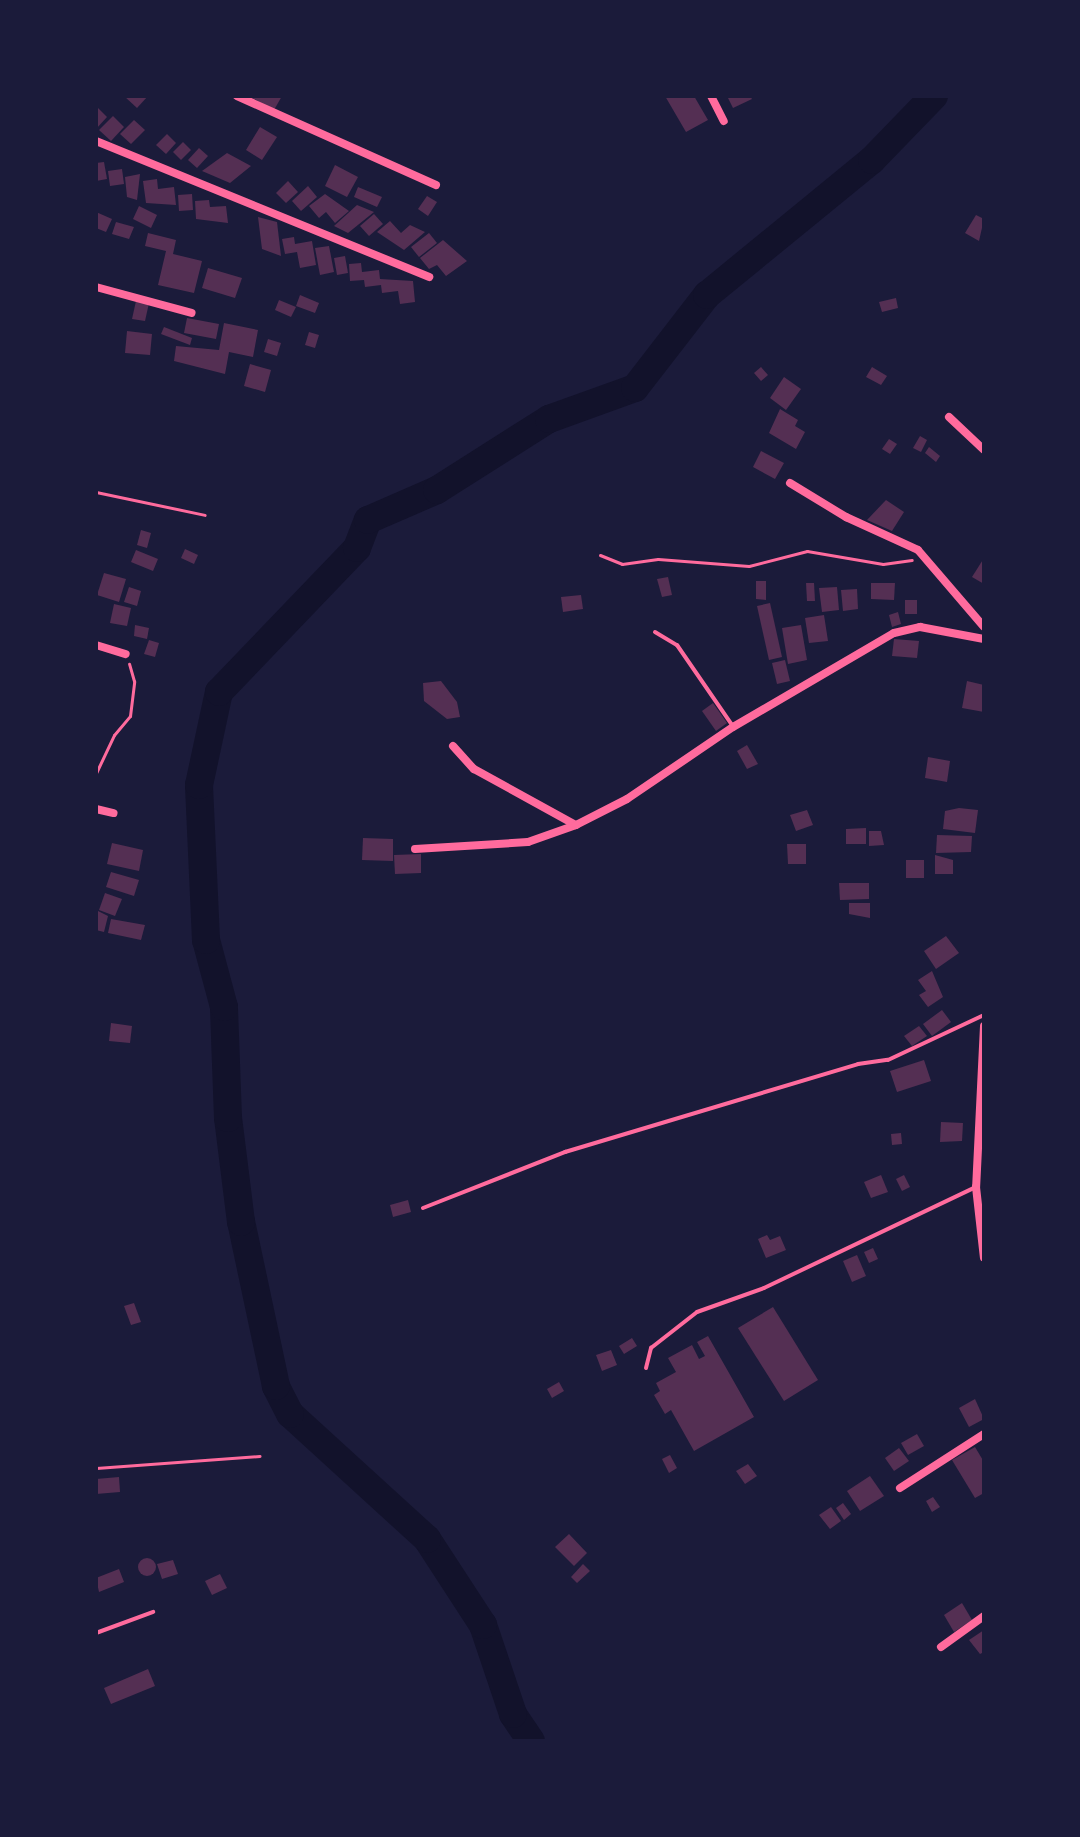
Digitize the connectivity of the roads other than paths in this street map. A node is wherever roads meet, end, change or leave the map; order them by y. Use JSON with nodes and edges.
{"nodes":[{"id":1,"x":237,"y":96,"type":"edge"},
{"id":2,"x":711,"y":96,"type":"edge"},
{"id":3,"x":724,"y":121,"type":"dead end"},
{"id":4,"x":96,"y":141,"type":"edge"},
{"id":5,"x":436,"y":185,"type":"dead end"},
{"id":6,"x":429,"y":277,"type":"dead end"},
{"id":7,"x":96,"y":287,"type":"edge"},
{"id":8,"x":192,"y":313,"type":"dead end"},
{"id":9,"x":949,"y":417,"type":"dead end"},
{"id":10,"x":984,"y":450,"type":"edge"},
{"id":11,"x":790,"y":483,"type":"dead end"},
{"id":12,"x":984,"y":627,"type":"edge"},
{"id":13,"x":655,"y":632,"type":"dead end"},
{"id":14,"x":984,"y":639,"type":"edge"},
{"id":15,"x":96,"y":645,"type":"edge"},
{"id":16,"x":126,"y":654,"type":"road end"},
{"id":17,"x":733,"y":727,"type":"junction"},
{"id":18,"x":453,"y":746,"type":"dead end"},
{"id":19,"x":96,"y":809,"type":"edge"},
{"id":20,"x":114,"y":813,"type":"dead end"},
{"id":21,"x":576,"y":825,"type":"junction"},
{"id":22,"x":415,"y":849,"type":"dead end"},
{"id":23,"x":984,"y":1015,"type":"edge"},
{"id":24,"x":984,"y":1026,"type":"edge"},
{"id":25,"x":976,"y":1187,"type":"junction"},
{"id":26,"x":423,"y":1208,"type":"dead end"},
{"id":27,"x":984,"y":1258,"type":"edge"},
{"id":28,"x":646,"y":1368,"type":"dead end"},
{"id":29,"x":984,"y":1434,"type":"edge"},
{"id":30,"x":900,"y":1488,"type":"dead end"},
{"id":31,"x":153,"y":1612,"type":"dead end"},
{"id":32,"x":984,"y":1616,"type":"edge"},
{"id":33,"x":96,"y":1633,"type":"edge"},
{"id":34,"x":941,"y":1647,"type":"dead end"}],
"edges":[{"from":1,"to":5,"type":"street"},
{"from":2,"to":3,"type":"street"},
{"from":4,"to":6,"type":"street"},
{"from":7,"to":8,"type":"street"},
{"from":9,"to":10,"type":"street"},
{"from":11,"to":12,"type":"street"},
{"from":13,"to":17,"type":"lane"},
{"from":14,"to":17,"type":"street"},
{"from":15,"to":16,"type":"street"},
{"from":17,"to":21,"type":"street"},
{"from":18,"to":21,"type":"street"},
{"from":19,"to":20,"type":"street"},
{"from":21,"to":22,"type":"street"},
{"from":23,"to":26,"type":"lane"},
{"from":24,"to":25,"type":"street"},
{"from":25,"to":27,"type":"street"},
{"from":25,"to":28,"type":"lane"},
{"from":29,"to":30,"type":"street"},
{"from":31,"to":33,"type":"lane"},
{"from":32,"to":34,"type":"street"}]}
